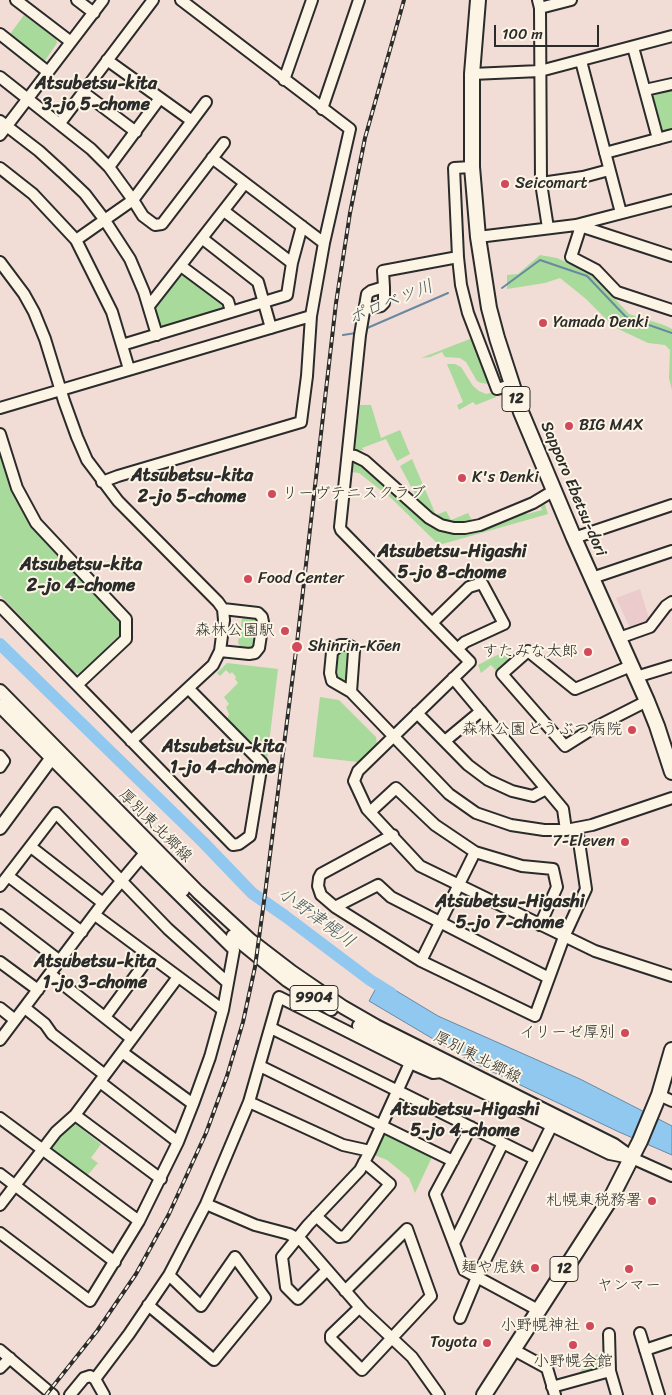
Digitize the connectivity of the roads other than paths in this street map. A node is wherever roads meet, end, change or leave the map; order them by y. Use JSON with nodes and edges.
{"nodes":[{"id":1,"x":16,"y":0,"type":"edge"},
{"id":2,"x":77,"y":0,"type":"edge"},
{"id":3,"x":103,"y":0,"type":"edge"},
{"id":4,"x":153,"y":0,"type":"edge"},
{"id":5,"x":181,"y":0,"type":"edge"},
{"id":6,"x":312,"y":0,"type":"edge"},
{"id":7,"x":359,"y":0,"type":"edge"},
{"id":8,"x":478,"y":0,"type":"edge"},
{"id":9,"x":571,"y":0,"type":"edge"},
{"id":10,"x":539,"y":4,"type":"edge"},
{"id":11,"x":94,"y":13,"type":"junction"},
{"id":12,"x":0,"y":34,"type":"edge"},
{"id":13,"x":672,"y":36,"type":"edge"},
{"id":14,"x":71,"y":42,"type":"junction"},
{"id":15,"x":633,"y":47,"type":"junction"},
{"id":16,"x":107,"y":60,"type":"junction"},
{"id":17,"x":581,"y":61,"type":"junction"},
{"id":18,"x":48,"y":72,"type":"junction"},
{"id":19,"x":540,"y":72,"type":"junction"},
{"id":20,"x":472,"y":74,"type":"junction"},
{"id":21,"x":0,"y":77,"type":"edge"},
{"id":22,"x":284,"y":80,"type":"junction"},
{"id":23,"x":672,"y":84,"type":"edge"},
{"id":24,"x":644,"y":90,"type":"junction"},
{"id":25,"x":83,"y":92,"type":"junction"},
{"id":26,"x":160,"y":98,"type":"junction"},
{"id":27,"x":29,"y":99,"type":"junction"},
{"id":28,"x":206,"y":102,"type":"dead end"},
{"id":29,"x":322,"y":109,"type":"junction"},
{"id":30,"x":192,"y":121,"type":"junction"},
{"id":31,"x":60,"y":123,"type":"junction"},
{"id":32,"x":3,"y":124,"type":"edge"},
{"id":33,"x":136,"y":132,"type":"junction"},
{"id":34,"x":672,"y":135,"type":"edge"},
{"id":35,"x":0,"y":136,"type":"edge"},
{"id":36,"x":658,"y":139,"type":"junction"},
{"id":37,"x":224,"y":143,"type":"dead end"},
{"id":38,"x":605,"y":153,"type":"junction"},
{"id":39,"x":212,"y":158,"type":"junction"},
{"id":40,"x":109,"y":167,"type":"junction"},
{"id":41,"x":472,"y":167,"type":"junction"},
{"id":42,"x":0,"y":168,"type":"edge"},
{"id":43,"x":609,"y":170,"type":"junction"},
{"id":44,"x":245,"y":183,"type":"junction"},
{"id":45,"x":541,"y":183,"type":"junction"},
{"id":46,"x":134,"y":200,"type":"junction"},
{"id":47,"x":672,"y":200,"type":"edge"},
{"id":48,"x":224,"y":211,"type":"junction"},
{"id":49,"x":621,"y":213,"type":"junction"},
{"id":50,"x":104,"y":219,"type":"junction"},
{"id":51,"x":302,"y":226,"type":"junction"},
{"id":52,"x":579,"y":226,"type":"junction"},
{"id":53,"x":548,"y":228,"type":"junction"},
{"id":54,"x":478,"y":236,"type":"junction"},
{"id":55,"x":203,"y":239,"type":"junction"},
{"id":56,"x":76,"y":240,"type":"junction"},
{"id":57,"x":324,"y":243,"type":"junction"},
{"id":58,"x":672,"y":256,"type":"edge"},
{"id":59,"x":458,"y":257,"type":"junction"},
{"id":60,"x":0,"y":262,"type":"edge"},
{"id":61,"x":292,"y":263,"type":"junction"},
{"id":62,"x":181,"y":266,"type":"junction"},
{"id":63,"x":384,"y":287,"type":"junction"},
{"id":64,"x":264,"y":302,"type":"junction"},
{"id":65,"x":149,"y":306,"type":"junction"},
{"id":66,"x":671,"y":307,"type":"edge"},
{"id":67,"x":365,"y":309,"type":"junction"},
{"id":68,"x":231,"y":311,"type":"junction"},
{"id":69,"x":311,"y":316,"type":"junction"},
{"id":70,"x":271,"y":328,"type":"junction"},
{"id":71,"x":157,"y":335,"type":"junction"},
{"id":72,"x":122,"y":346,"type":"junction"},
{"id":73,"x":129,"y":370,"type":"junction"},
{"id":74,"x":511,"y":385,"type":"junction"},
{"id":75,"x":60,"y":390,"type":"junction"},
{"id":76,"x":0,"y":408,"type":"edge"},
{"id":77,"x":0,"y":434,"type":"edge"},
{"id":78,"x":349,"y":455,"type":"junction"},
{"id":79,"x":102,"y":482,"type":"junction"},
{"id":80,"x":554,"y":490,"type":"junction"},
{"id":81,"x":672,"y":505,"type":"edge"},
{"id":82,"x":574,"y":538,"type":"junction"},
{"id":83,"x":672,"y":551,"type":"edge"},
{"id":84,"x":592,"y":578,"type":"junction"},
{"id":85,"x":672,"y":602,"type":"edge"},
{"id":86,"x":0,"y":606,"type":"edge"},
{"id":87,"x":223,"y":609,"type":"junction"},
{"id":88,"x":432,"y":623,"type":"junction"},
{"id":89,"x":619,"y":638,"type":"junction"},
{"id":90,"x":457,"y":649,"type":"junction"},
{"id":91,"x":220,"y":651,"type":"junction"},
{"id":92,"x":672,"y":666,"type":"edge"},
{"id":93,"x":633,"y":672,"type":"junction"},
{"id":94,"x":453,"y":678,"type":"junction"},
{"id":95,"x":77,"y":685,"type":"junction"},
{"id":96,"x":189,"y":688,"type":"junction"},
{"id":97,"x":0,"y":691,"type":"edge"},
{"id":98,"x":350,"y":692,"type":"dead end"},
{"id":99,"x":647,"y":701,"type":"junction"},
{"id":100,"x":0,"y":706,"type":"edge"},
{"id":101,"x":481,"y":711,"type":"junction"},
{"id":102,"x":417,"y":713,"type":"junction"},
{"id":103,"x":394,"y":736,"type":"junction"},
{"id":104,"x":131,"y":741,"type":"junction"},
{"id":105,"x":445,"y":741,"type":"junction"},
{"id":106,"x":55,"y":754,"type":"junction"},
{"id":107,"x":0,"y":756,"type":"edge"},
{"id":108,"x":0,"y":767,"type":"edge"},
{"id":109,"x":672,"y":772,"type":"edge"},
{"id":110,"x":546,"y":789,"type":"junction"},
{"id":111,"x":672,"y":798,"type":"edge"},
{"id":112,"x":370,"y":812,"type":"junction"},
{"id":113,"x":0,"y":828,"type":"edge"},
{"id":114,"x":577,"y":828,"type":"junction"},
{"id":115,"x":566,"y":830,"type":"junction"},
{"id":116,"x":392,"y":835,"type":"junction"},
{"id":117,"x":31,"y":847,"type":"junction"},
{"id":118,"x":475,"y":852,"type":"junction"},
{"id":119,"x":143,"y":855,"type":"junction"},
{"id":120,"x":8,"y":876,"type":"junction"},
{"id":121,"x":121,"y":882,"type":"junction"},
{"id":122,"x":460,"y":884,"type":"junction"},
{"id":123,"x":0,"y":886,"type":"edge"},
{"id":124,"x":103,"y":904,"type":"junction"},
{"id":125,"x":336,"y":907,"type":"junction"},
{"id":126,"x":0,"y":915,"type":"edge"},
{"id":127,"x":95,"y":915,"type":"junction"},
{"id":128,"x":441,"y":923,"type":"junction"},
{"id":129,"x":540,"y":925,"type":"junction"},
{"id":130,"x":82,"y":932,"type":"junction"},
{"id":131,"x":564,"y":937,"type":"junction"},
{"id":132,"x":150,"y":956,"type":"junction"},
{"id":133,"x":60,"y":961,"type":"junction"},
{"id":134,"x":421,"y":961,"type":"junction"},
{"id":135,"x":0,"y":962,"type":"edge"},
{"id":136,"x":50,"y":974,"type":"junction"},
{"id":137,"x":178,"y":976,"type":"junction"},
{"id":138,"x":672,"y":976,"type":"edge"},
{"id":139,"x":550,"y":978,"type":"junction"},
{"id":140,"x":228,"y":983,"type":"junction"},
{"id":141,"x":38,"y":990,"type":"junction"},
{"id":142,"x":0,"y":1008,"type":"edge"},
{"id":143,"x":25,"y":1008,"type":"junction"},
{"id":144,"x":223,"y":1010,"type":"junction"},
{"id":145,"x":105,"y":1017,"type":"junction"},
{"id":146,"x":15,"y":1020,"type":"junction"},
{"id":147,"x":271,"y":1028,"type":"junction"},
{"id":148,"x":132,"y":1039,"type":"junction"},
{"id":149,"x":0,"y":1040,"type":"edge"},
{"id":150,"x":672,"y":1050,"type":"edge"},
{"id":151,"x":122,"y":1052,"type":"junction"},
{"id":152,"x":410,"y":1063,"type":"junction"},
{"id":153,"x":260,"y":1066,"type":"junction"},
{"id":154,"x":443,"y":1072,"type":"junction"},
{"id":155,"x":102,"y":1078,"type":"junction"},
{"id":156,"x":396,"y":1090,"type":"junction"},
{"id":157,"x":663,"y":1100,"type":"edge"},
{"id":158,"x":250,"y":1102,"type":"junction"},
{"id":159,"x":193,"y":1104,"type":"junction"},
{"id":160,"x":75,"y":1115,"type":"junction"},
{"id":161,"x":0,"y":1118,"type":"edge"},
{"id":162,"x":382,"y":1125,"type":"junction"},
{"id":163,"x":552,"y":1125,"type":"junction"},
{"id":164,"x":471,"y":1127,"type":"junction"},
{"id":165,"x":178,"y":1142,"type":"junction"},
{"id":166,"x":503,"y":1143,"type":"junction"},
{"id":167,"x":43,"y":1149,"type":"junction"},
{"id":168,"x":370,"y":1151,"type":"junction"},
{"id":169,"x":632,"y":1158,"type":"junction"},
{"id":170,"x":535,"y":1159,"type":"junction"},
{"id":171,"x":453,"y":1161,"type":"junction"},
{"id":172,"x":364,"y":1162,"type":"junction"},
{"id":173,"x":0,"y":1174,"type":"edge"},
{"id":174,"x":672,"y":1176,"type":"edge"},
{"id":175,"x":161,"y":1179,"type":"junction"},
{"id":176,"x":15,"y":1186,"type":"junction"},
{"id":177,"x":206,"y":1204,"type":"junction"},
{"id":178,"x":0,"y":1206,"type":"edge"},
{"id":179,"x":316,"y":1216,"type":"junction"},
{"id":180,"x":140,"y":1222,"type":"junction"},
{"id":181,"x":0,"y":1233,"type":"edge"},
{"id":182,"x":297,"y":1238,"type":"junction"},
{"id":183,"x":454,"y":1243,"type":"junction"},
{"id":184,"x":115,"y":1262,"type":"junction"},
{"id":185,"x":327,"y":1270,"type":"junction"},
{"id":186,"x":169,"y":1275,"type":"junction"},
{"id":187,"x":477,"y":1277,"type":"junction"},
{"id":188,"x":345,"y":1291,"type":"junction"},
{"id":189,"x":148,"y":1305,"type":"junction"},
{"id":190,"x":359,"y":1308,"type":"junction"},
{"id":191,"x":538,"y":1310,"type":"junction"},
{"id":192,"x":460,"y":1318,"type":"dead end"},
{"id":193,"x":640,"y":1333,"type":"dead end"},
{"id":194,"x":609,"y":1334,"type":"dead end"},
{"id":195,"x":392,"y":1338,"type":"junction"},
{"id":196,"x":672,"y":1341,"type":"edge"},
{"id":197,"x":0,"y":1350,"type":"edge"},
{"id":198,"x":514,"y":1350,"type":"junction"},
{"id":199,"x":645,"y":1350,"type":"junction"},
{"id":200,"x":10,"y":1358,"type":"junction"},
{"id":201,"x":0,"y":1368,"type":"edge"},
{"id":202,"x":610,"y":1370,"type":"junction"},
{"id":203,"x":95,"y":1379,"type":"junction"},
{"id":204,"x":554,"y":1391,"type":"edge"},
{"id":205,"x":52,"y":1395,"type":"edge"},
{"id":206,"x":70,"y":1395,"type":"edge"},
{"id":207,"x":104,"y":1395,"type":"edge"},
{"id":208,"x":439,"y":1395,"type":"edge"},
{"id":209,"x":484,"y":1395,"type":"edge"},
{"id":210,"x":617,"y":1395,"type":"edge"},
{"id":211,"x":660,"y":1395,"type":"edge"}],
"edges":[{"from":1,"to":14,"type":"street"},
{"from":2,"to":11,"type":"street"},
{"from":3,"to":11,"type":"street"},
{"from":4,"to":16,"type":"street"},
{"from":5,"to":22,"type":"street"},
{"from":6,"to":22,"type":"street"},
{"from":7,"to":29,"type":"street"},
{"from":8,"to":20,"type":"highway","name":"Sapporo Ebetsu-dori","number":"12"},
{"from":9,"to":10,"type":"street"},
{"from":10,"to":19,"type":"street"},
{"from":11,"to":14,"type":"street"},
{"from":12,"to":18,"type":"street"},
{"from":13,"to":15,"type":"street"},
{"from":14,"to":18,"type":"street"},
{"from":15,"to":17,"type":"street"},
{"from":15,"to":24,"type":"street"},
{"from":16,"to":25,"type":"street"},
{"from":16,"to":26,"type":"street"},
{"from":17,"to":19,"type":"street"},
{"from":17,"to":38,"type":"street"},
{"from":18,"to":27,"type":"street"},
{"from":19,"to":20,"type":"street"},
{"from":19,"to":45,"type":"street"},
{"from":20,"to":41,"type":"highway","name":"Sapporo Ebetsu-dori","number":"12"},
{"from":21,"to":27,"type":"street"},
{"from":22,"to":29,"type":"street"},
{"from":23,"to":24,"type":"street"},
{"from":24,"to":36,"type":"street"},
{"from":25,"to":31,"type":"street"},
{"from":25,"to":33,"type":"street"},
{"from":26,"to":30,"type":"street"},
{"from":26,"to":33,"type":"street"},
{"from":27,"to":31,"type":"street"},
{"from":27,"to":32,"type":"street"},
{"from":28,"to":30,"type":"street"},
{"from":29,"to":57,"type":"street"},
{"from":30,"to":46,"type":"street"},
{"from":31,"to":40,"type":"street"},
{"from":32,"to":35,"type":"street"},
{"from":32,"to":50,"type":"street"},
{"from":33,"to":40,"type":"street"},
{"from":34,"to":36,"type":"street"},
{"from":36,"to":38,"type":"street"},
{"from":37,"to":39,"type":"street"},
{"from":38,"to":43,"type":"street"},
{"from":39,"to":44,"type":"street"},
{"from":39,"to":46,"type":"street"},
{"from":40,"to":46,"type":"street"},
{"from":41,"to":54,"type":"highway","name":"Sapporo Ebetsu-dori","number":"12"},
{"from":41,"to":59,"type":"street"},
{"from":42,"to":56,"type":"street"},
{"from":43,"to":45,"type":"street"},
{"from":43,"to":49,"type":"street"},
{"from":44,"to":48,"type":"street"},
{"from":44,"to":51,"type":"street"},
{"from":45,"to":53,"type":"street"},
{"from":46,"to":50,"type":"street"},
{"from":47,"to":49,"type":"street"},
{"from":48,"to":55,"type":"street"},
{"from":48,"to":61,"type":"street"},
{"from":49,"to":52,"type":"street"},
{"from":50,"to":56,"type":"street"},
{"from":50,"to":65,"type":"street"},
{"from":51,"to":57,"type":"street"},
{"from":51,"to":61,"type":"street"},
{"from":52,"to":53,"type":"street"},
{"from":52,"to":58,"type":"street"},
{"from":52,"to":66,"type":"street"},
{"from":53,"to":54,"type":"street"},
{"from":54,"to":74,"type":"highway","name":"Sapporo Ebetsu-dori","number":"12"},
{"from":55,"to":62,"type":"street"},
{"from":55,"to":64,"type":"street"},
{"from":56,"to":72,"type":"street"},
{"from":57,"to":69,"type":"street"},
{"from":59,"to":63,"type":"street"},
{"from":59,"to":74,"type":"street"},
{"from":60,"to":75,"type":"street"},
{"from":61,"to":64,"type":"street"},
{"from":62,"to":65,"type":"street"},
{"from":62,"to":68,"type":"street"},
{"from":63,"to":67,"type":"street"},
{"from":63,"to":67,"type":"street"},
{"from":64,"to":68,"type":"street"},
{"from":64,"to":70,"type":"street"},
{"from":65,"to":71,"type":"street"},
{"from":67,"to":78,"type":"street"},
{"from":68,"to":71,"type":"street"},
{"from":69,"to":70,"type":"street"},
{"from":69,"to":79,"type":"street"},
{"from":70,"to":73,"type":"street"},
{"from":71,"to":72,"type":"street"},
{"from":72,"to":73,"type":"street"},
{"from":73,"to":75,"type":"street"},
{"from":74,"to":80,"type":"highway","name":"Sapporo Ebetsu-dori","number":"12"},
{"from":75,"to":76,"type":"street"},
{"from":75,"to":79,"type":"street"},
{"from":77,"to":95,"type":"street"},
{"from":78,"to":80,"type":"street"},
{"from":78,"to":88,"type":"street"},
{"from":79,"to":87,"type":"street"},
{"from":80,"to":82,"type":"highway","name":"Sapporo Ebetsu-dori","number":"12"},
{"from":81,"to":82,"type":"street"},
{"from":82,"to":84,"type":"highway","name":"Sapporo Ebetsu-dori","number":"12"},
{"from":83,"to":84,"type":"street"},
{"from":84,"to":89,"type":"highway","name":"Sapporo Ebetsu-dori","number":"12"},
{"from":85,"to":89,"type":"street"},
{"from":86,"to":95,"type":"street"},
{"from":87,"to":91,"type":"street"},
{"from":87,"to":91,"type":"street"},
{"from":88,"to":90,"type":"street"},
{"from":88,"to":90,"type":"street"},
{"from":89,"to":93,"type":"highway","name":"Sapporo Ebetsu-dori","number":"12"},
{"from":90,"to":94,"type":"street"},
{"from":91,"to":96,"type":"street"},
{"from":92,"to":93,"type":"street"},
{"from":93,"to":99,"type":"highway","name":"Sapporo Ebetsu-dori","number":"12"},
{"from":93,"to":99,"type":"street"},
{"from":94,"to":101,"type":"street"},
{"from":94,"to":102,"type":"street"},
{"from":95,"to":104,"type":"street"},
{"from":96,"to":104,"type":"street"},
{"from":96,"to":104,"type":"street"},
{"from":97,"to":106,"type":"main road","name":"厚別東北郷線","number":"9904"},
{"from":98,"to":103,"type":"street"},
{"from":99,"to":109,"type":"highway","name":"Sapporo Ebetsu-dori","number":"12"},
{"from":100,"to":106,"type":"main road","name":"厚別東北郷線","number":"9904"},
{"from":101,"to":105,"type":"street"},
{"from":101,"to":110,"type":"street"},
{"from":102,"to":103,"type":"street"},
{"from":102,"to":105,"type":"street"},
{"from":103,"to":112,"type":"street"},
{"from":103,"to":115,"type":"street"},
{"from":105,"to":110,"type":"street"},
{"from":106,"to":113,"type":"main road"},
{"from":106,"to":119,"type":"main road","name":"厚別東北郷線","number":"9904"},
{"from":106,"to":169,"type":"main road","name":"厚別東北郷線","number":"9904"},
{"from":107,"to":108,"type":"street"},
{"from":110,"to":115,"type":"street"},
{"from":111,"to":114,"type":"street"},
{"from":112,"to":116,"type":"street"},
{"from":112,"to":118,"type":"street"},
{"from":114,"to":115,"type":"street"},
{"from":114,"to":131,"type":"street"},
{"from":116,"to":122,"type":"street"},
{"from":116,"to":125,"type":"street"},
{"from":117,"to":120,"type":"street"},
{"from":117,"to":121,"type":"street"},
{"from":117,"to":124,"type":"street"},
{"from":118,"to":122,"type":"street"},
{"from":118,"to":129,"type":"street"},
{"from":119,"to":121,"type":"street"},
{"from":119,"to":140,"type":"street"},
{"from":119,"to":154,"type":"main road","name":"厚別東北郷線","number":"9904"},
{"from":120,"to":123,"type":"street"},
{"from":120,"to":130,"type":"street"},
{"from":121,"to":124,"type":"street"},
{"from":121,"to":140,"type":"street"},
{"from":122,"to":128,"type":"street"},
{"from":122,"to":129,"type":"street"},
{"from":124,"to":127,"type":"street"},
{"from":125,"to":128,"type":"street"},
{"from":125,"to":134,"type":"street"},
{"from":126,"to":133,"type":"street"},
{"from":127,"to":130,"type":"street"},
{"from":127,"to":132,"type":"street"},
{"from":128,"to":134,"type":"street"},
{"from":128,"to":139,"type":"street"},
{"from":129,"to":131,"type":"street"},
{"from":130,"to":133,"type":"street"},
{"from":131,"to":138,"type":"street"},
{"from":131,"to":139,"type":"street"},
{"from":132,"to":137,"type":"street"},
{"from":132,"to":145,"type":"street"},
{"from":133,"to":136,"type":"street"},
{"from":134,"to":139,"type":"street"},
{"from":135,"to":141,"type":"street"},
{"from":136,"to":141,"type":"street"},
{"from":136,"to":145,"type":"street"},
{"from":137,"to":144,"type":"street"},
{"from":137,"to":148,"type":"street"},
{"from":140,"to":144,"type":"street"},
{"from":141,"to":143,"type":"street"},
{"from":142,"to":146,"type":"street"},
{"from":143,"to":146,"type":"street"},
{"from":143,"to":155,"type":"street"},
{"from":144,"to":159,"type":"street"},
{"from":145,"to":148,"type":"street"},
{"from":146,"to":149,"type":"street"},
{"from":147,"to":152,"type":"street"},
{"from":147,"to":153,"type":"street"},
{"from":147,"to":156,"type":"street"},
{"from":148,"to":151,"type":"street"},
{"from":150,"to":157,"type":"highway","number":"12"},
{"from":151,"to":155,"type":"street"},
{"from":151,"to":159,"type":"street"},
{"from":152,"to":154,"type":"street"},
{"from":152,"to":156,"type":"street"},
{"from":153,"to":158,"type":"street"},
{"from":153,"to":162,"type":"street"},
{"from":154,"to":163,"type":"main road","name":"厚別東北郷線","number":"9904"},
{"from":155,"to":160,"type":"street"},
{"from":155,"to":165,"type":"street"},
{"from":156,"to":162,"type":"street"},
{"from":156,"to":164,"type":"street"},
{"from":157,"to":169,"type":"highway","number":"12"},
{"from":158,"to":168,"type":"street"},
{"from":158,"to":177,"type":"street"},
{"from":159,"to":165,"type":"street"},
{"from":160,"to":167,"type":"street"},
{"from":160,"to":175,"type":"street"},
{"from":161,"to":167,"type":"street"},
{"from":162,"to":168,"type":"street"},
{"from":162,"to":171,"type":"street"},
{"from":163,"to":169,"type":"main road","name":"厚別東北郷線","number":"9904"},
{"from":163,"to":170,"type":"street"},
{"from":164,"to":166,"type":"street"},
{"from":164,"to":171,"type":"street"},
{"from":165,"to":175,"type":"street"},
{"from":166,"to":170,"type":"street"},
{"from":166,"to":183,"type":"street"},
{"from":167,"to":176,"type":"street"},
{"from":167,"to":180,"type":"street"},
{"from":168,"to":172,"type":"street"},
{"from":169,"to":174,"type":"street"},
{"from":169,"to":191,"type":"highway","number":"12"},
{"from":170,"to":187,"type":"street"},
{"from":171,"to":183,"type":"street"},
{"from":172,"to":179,"type":"street"},
{"from":172,"to":179,"type":"street"},
{"from":173,"to":176,"type":"street"},
{"from":175,"to":180,"type":"street"},
{"from":176,"to":178,"type":"street"},
{"from":176,"to":184,"type":"street"},
{"from":177,"to":182,"type":"street"},
{"from":177,"to":186,"type":"street"},
{"from":179,"to":182,"type":"street"},
{"from":180,"to":184,"type":"street"},
{"from":181,"to":184,"type":"street"},
{"from":182,"to":185,"type":"street"},
{"from":182,"to":185,"type":"street"},
{"from":183,"to":187,"type":"street"},
{"from":185,"to":188,"type":"street"},
{"from":186,"to":189,"type":"street"},
{"from":186,"to":189,"type":"street"},
{"from":187,"to":191,"type":"street"},
{"from":187,"to":192,"type":"street"},
{"from":188,"to":190,"type":"street"},
{"from":188,"to":195,"type":"street"},
{"from":189,"to":203,"type":"street"},
{"from":190,"to":195,"type":"street"},
{"from":190,"to":195,"type":"street"},
{"from":191,"to":198,"type":"highway","number":"12"},
{"from":193,"to":199,"type":"street"},
{"from":194,"to":202,"type":"street"},
{"from":195,"to":208,"type":"street"},
{"from":196,"to":199,"type":"street"},
{"from":197,"to":200,"type":"street"},
{"from":198,"to":204,"type":"street"},
{"from":198,"to":209,"type":"highway","number":"12"},
{"from":199,"to":211,"type":"street"},
{"from":200,"to":201,"type":"street"},
{"from":200,"to":205,"type":"street"},
{"from":202,"to":204,"type":"street"},
{"from":202,"to":210,"type":"street"},
{"from":203,"to":206,"type":"street"},
{"from":203,"to":207,"type":"street"}]}
